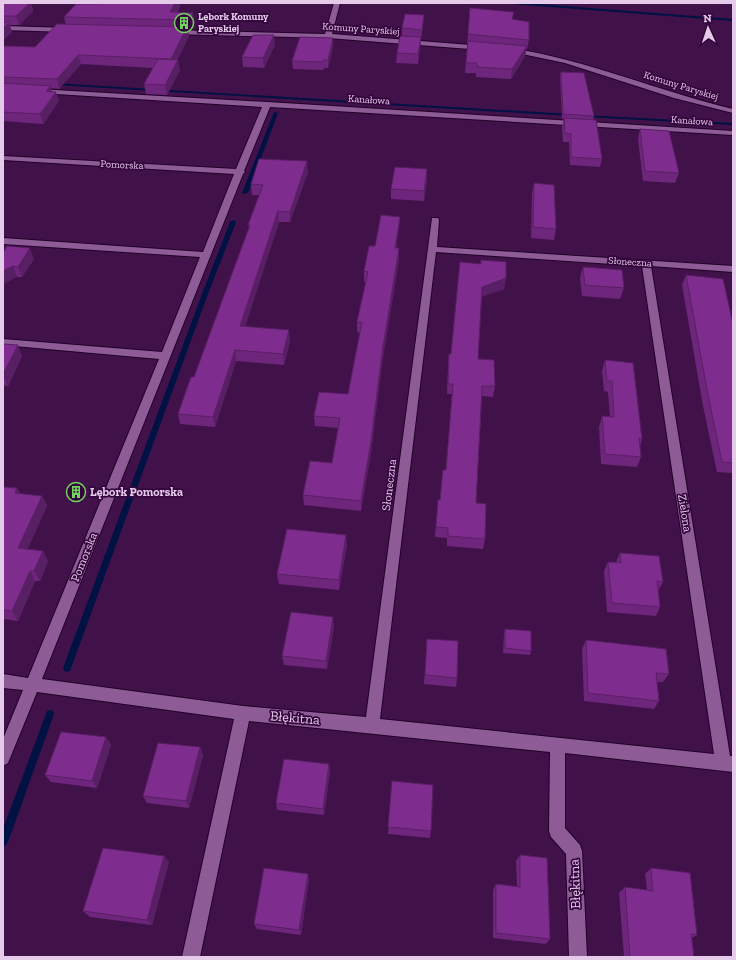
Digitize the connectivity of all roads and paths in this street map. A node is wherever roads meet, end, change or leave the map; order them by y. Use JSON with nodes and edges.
{"nodes":[{"id":1,"x":337,"y":3,"type":"edge"},
{"id":2,"x":3,"y":28,"type":"edge"},
{"id":3,"x":75,"y":30,"type":"edge"},
{"id":4,"x":163,"y":32,"type":"edge"},
{"id":5,"x":328,"y":36,"type":"junction"},
{"id":6,"x":491,"y":48,"type":"edge"},
{"id":7,"x":506,"y":50,"type":"edge"},
{"id":8,"x":34,"y":91,"type":"edge"},
{"id":9,"x":267,"y":104,"type":"junction"},
{"id":10,"x":733,"y":111,"type":"edge"},
{"id":11,"x":733,"y":133,"type":"edge"},
{"id":12,"x":3,"y":158,"type":"edge"},
{"id":13,"x":241,"y":172,"type":"junction"},
{"id":14,"x":435,"y":220,"type":"dead end"},
{"id":15,"x":3,"y":241,"type":"edge"},
{"id":16,"x":432,"y":248,"type":"junction"},
{"id":17,"x":206,"y":255,"type":"junction"},
{"id":18,"x":646,"y":264,"type":"junction"},
{"id":19,"x":733,"y":269,"type":"edge"},
{"id":20,"x":3,"y":342,"type":"edge"},
{"id":21,"x":165,"y":356,"type":"junction"},
{"id":22,"x":3,"y":681,"type":"edge"},
{"id":23,"x":33,"y":684,"type":"junction"},
{"id":24,"x":243,"y":713,"type":"junction"},
{"id":25,"x":372,"y":725,"type":"junction"},
{"id":26,"x":558,"y":745,"type":"junction"},
{"id":27,"x":3,"y":758,"type":"edge"},
{"id":28,"x":728,"y":764,"type":"edge"},
{"id":29,"x":191,"y":957,"type":"edge"},
{"id":30,"x":578,"y":957,"type":"edge"}],
"edges":[{"from":1,"to":5,"type":"street"},
{"from":2,"to":3,"type":"street"},
{"from":4,"to":5,"type":"street","name":"Komuny Paryskiej"},
{"from":5,"to":6,"type":"street","name":"Komuny Paryskiej"},
{"from":7,"to":10,"type":"street","name":"Komuny Paryskiej"},
{"from":8,"to":9,"type":"street","name":"Kanałowa"},
{"from":9,"to":11,"type":"street","name":"Kanałowa"},
{"from":9,"to":13,"type":"street","name":"Pomorska"},
{"from":12,"to":13,"type":"street","name":"Pomorska"},
{"from":13,"to":17,"type":"street","name":"Pomorska"},
{"from":14,"to":16,"type":"street","name":"Słoneczna"},
{"from":15,"to":17,"type":"street"},
{"from":16,"to":18,"type":"street","name":"Słoneczna"},
{"from":16,"to":25,"type":"street","name":"Słoneczna"},
{"from":17,"to":21,"type":"street","name":"Pomorska"},
{"from":18,"to":19,"type":"street","name":"Słoneczna"},
{"from":18,"to":28,"type":"street","name":"Zielona"},
{"from":20,"to":21,"type":"street"},
{"from":21,"to":23,"type":"street","name":"Pomorska"},
{"from":22,"to":23,"type":"street","name":"Błękitna"},
{"from":23,"to":24,"type":"street","name":"Błękitna"},
{"from":23,"to":27,"type":"street","name":"Pomorska"},
{"from":24,"to":25,"type":"street","name":"Błękitna"},
{"from":24,"to":29,"type":"street"},
{"from":25,"to":26,"type":"street","name":"Błękitna"},
{"from":26,"to":28,"type":"street","name":"Błękitna"},
{"from":26,"to":30,"type":"street","name":"Błękitna"}]}
